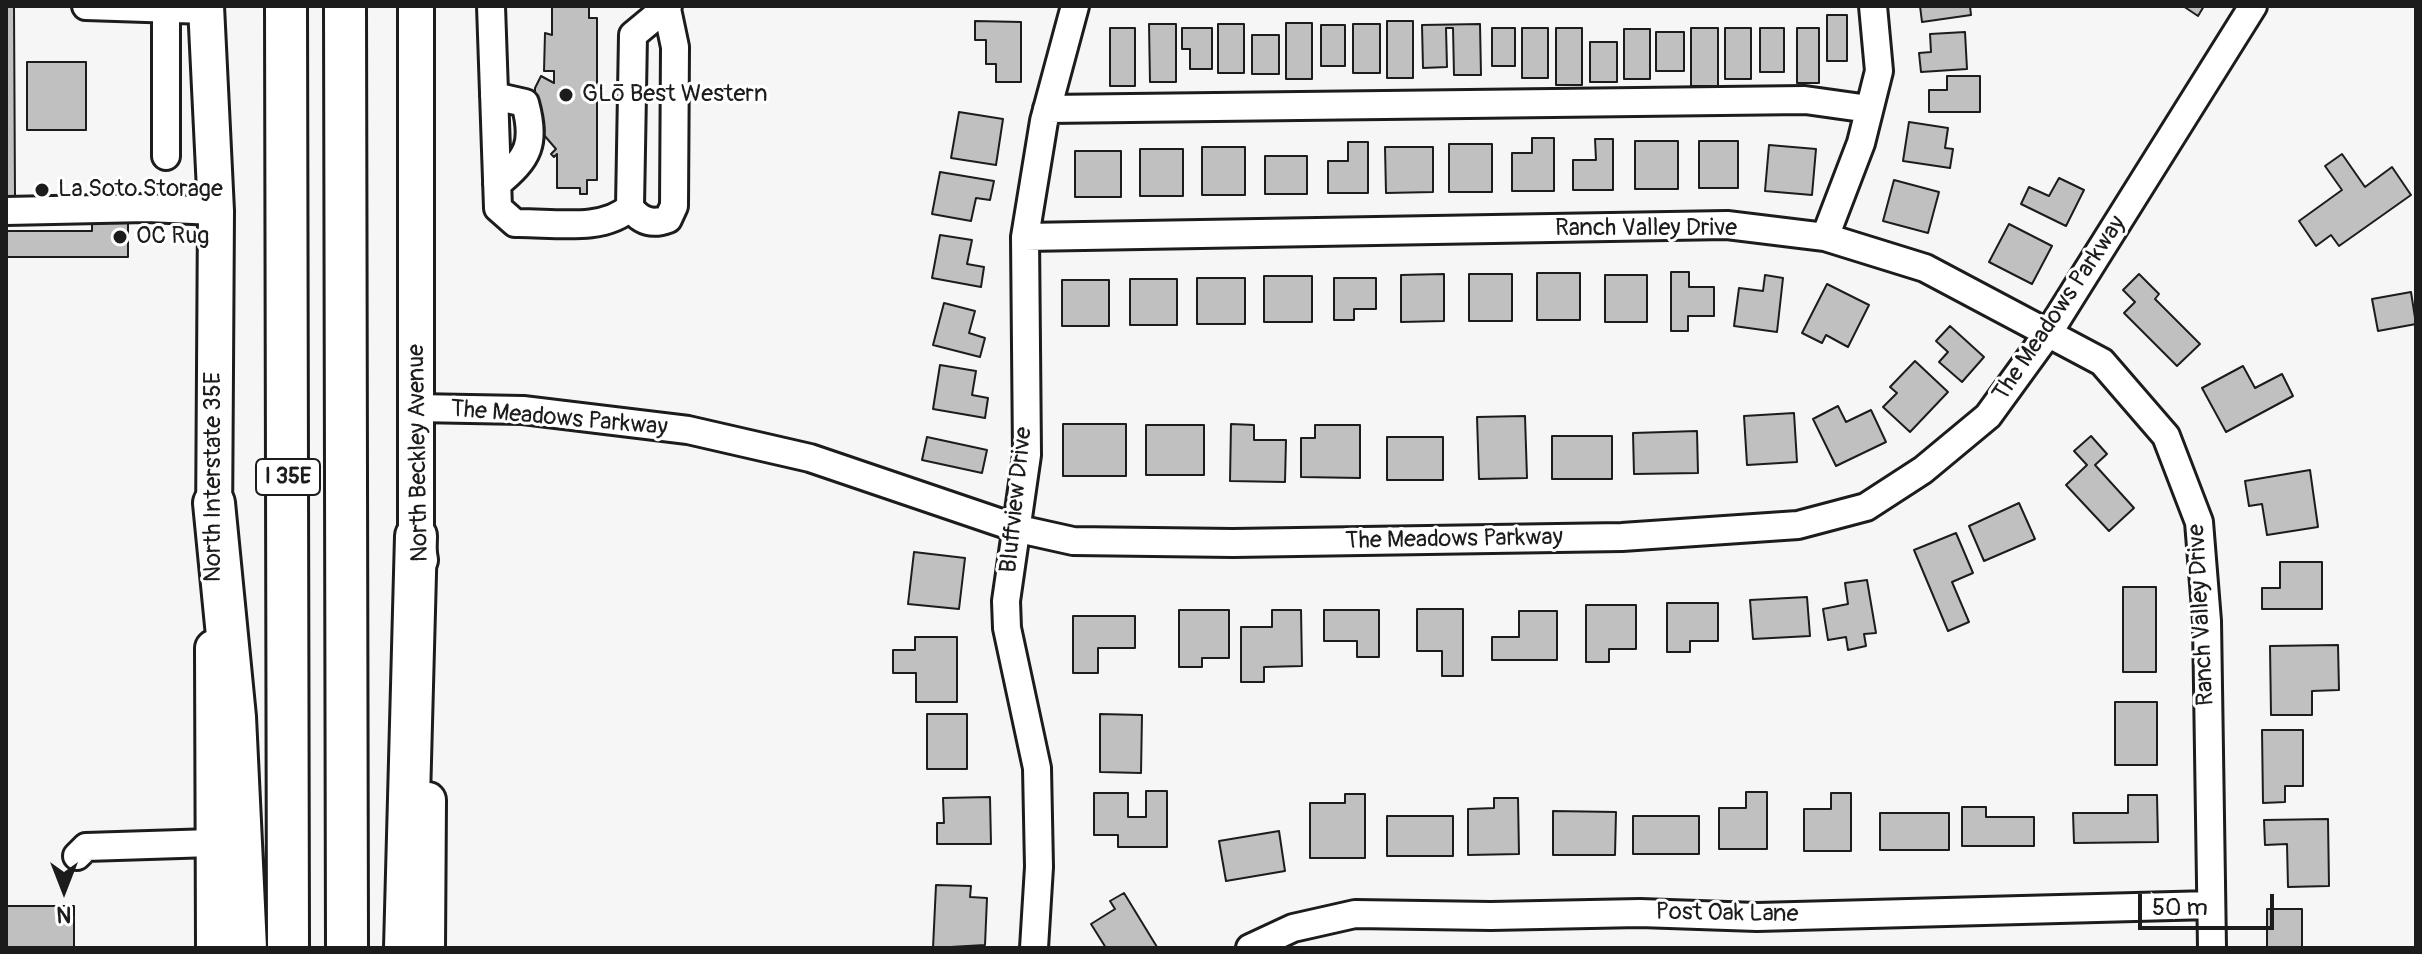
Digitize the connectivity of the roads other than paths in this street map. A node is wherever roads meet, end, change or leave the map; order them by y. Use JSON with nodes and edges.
{"nodes":[{"id":1,"x":86,"y":6,"type":"edge"},
{"id":2,"x":286,"y":6,"type":"edge"},
{"id":3,"x":345,"y":6,"type":"edge"},
{"id":4,"x":416,"y":6,"type":"edge"},
{"id":5,"x":491,"y":6,"type":"edge"},
{"id":6,"x":1075,"y":6,"type":"edge"},
{"id":7,"x":1873,"y":6,"type":"edge"},
{"id":8,"x":2253,"y":6,"type":"edge"},
{"id":9,"x":206,"y":8,"type":"edge"},
{"id":10,"x":668,"y":8,"type":"edge"},
{"id":11,"x":166,"y":9,"type":"junction"},
{"id":12,"x":494,"y":96,"type":"junction"},
{"id":13,"x":1047,"y":109,"type":"junction"},
{"id":14,"x":1869,"y":109,"type":"junction"},
{"id":15,"x":166,"y":156,"type":"dead end"},
{"id":16,"x":497,"y":184,"type":"junction"},
{"id":17,"x":630,"y":207,"type":"junction"},
{"id":18,"x":6,"y":211,"type":"edge"},
{"id":19,"x":216,"y":211,"type":"junction"},
{"id":20,"x":1025,"y":237,"type":"junction"},
{"id":21,"x":1825,"y":237,"type":"junction"},
{"id":22,"x":2049,"y":332,"type":"junction"},
{"id":23,"x":416,"y":408,"type":"junction"},
{"id":24,"x":214,"y":503,"type":"junction"},
{"id":25,"x":1019,"y":529,"type":"junction"},
{"id":26,"x":416,"y":536,"type":"junction"},
{"id":27,"x":212,"y":843,"type":"junction"},
{"id":28,"x":77,"y":856,"type":"dead end"},
{"id":29,"x":2211,"y":905,"type":"junction"},
{"id":30,"x":214,"y":948,"type":"edge"},
{"id":31,"x":246,"y":948,"type":"edge"},
{"id":32,"x":288,"y":948,"type":"edge"},
{"id":33,"x":347,"y":948,"type":"edge"},
{"id":34,"x":405,"y":948,"type":"edge"},
{"id":35,"x":427,"y":948,"type":"edge"},
{"id":36,"x":1034,"y":948,"type":"edge"},
{"id":37,"x":1250,"y":948,"type":"edge"},
{"id":38,"x":2212,"y":948,"type":"edge"}],
"edges":[{"from":1,"to":11,"type":"street"},
{"from":2,"to":32,"type":"highway","number":"I 35E"},
{"from":3,"to":33,"type":"highway","number":"I 35E"},
{"from":4,"to":23,"type":"main road","name":"North Beckley Avenue"},
{"from":5,"to":12,"type":"street"},
{"from":6,"to":13,"type":"street","name":"Bluffview Drive"},
{"from":7,"to":14,"type":"street"},
{"from":8,"to":22,"type":"street","name":"The Meadows Parkway"},
{"from":9,"to":11,"type":"street"},
{"from":9,"to":19,"type":"main road","name":"North Interstate 35E"},
{"from":10,"to":17,"type":"street"},
{"from":10,"to":17,"type":"street"},
{"from":11,"to":15,"type":"street"},
{"from":12,"to":16,"type":"street"},
{"from":12,"to":16,"type":"street"},
{"from":13,"to":14,"type":"street"},
{"from":13,"to":20,"type":"street","name":"Bluffview Drive"},
{"from":14,"to":21,"type":"street"},
{"from":16,"to":17,"type":"street"},
{"from":18,"to":19,"type":"street"},
{"from":19,"to":24,"type":"main road","name":"North Interstate 35E"},
{"from":20,"to":21,"type":"street","name":"Ranch Valley Drive"},
{"from":20,"to":25,"type":"street","name":"Bluffview Drive"},
{"from":21,"to":22,"type":"street","name":"Ranch Valley Drive"},
{"from":22,"to":25,"type":"street","name":"The Meadows Parkway"},
{"from":22,"to":29,"type":"street","name":"Ranch Valley Drive"},
{"from":23,"to":25,"type":"street","name":"The Meadows Parkway"},
{"from":23,"to":26,"type":"main road","name":"North Beckley Avenue"},
{"from":24,"to":27,"type":"main road","name":"North Interstate 35E"},
{"from":24,"to":31,"type":"highway"},
{"from":25,"to":36,"type":"street","name":"Bluffview Drive"},
{"from":26,"to":34,"type":"highway"},
{"from":26,"to":35,"type":"main road","name":"North Beckley Avenue"},
{"from":27,"to":28,"type":"street"},
{"from":27,"to":30,"type":"main road","name":"North Interstate 35E"},
{"from":29,"to":37,"type":"street","name":"Post Oak Lane"},
{"from":29,"to":38,"type":"street","name":"Ranch Valley Drive"}]}
